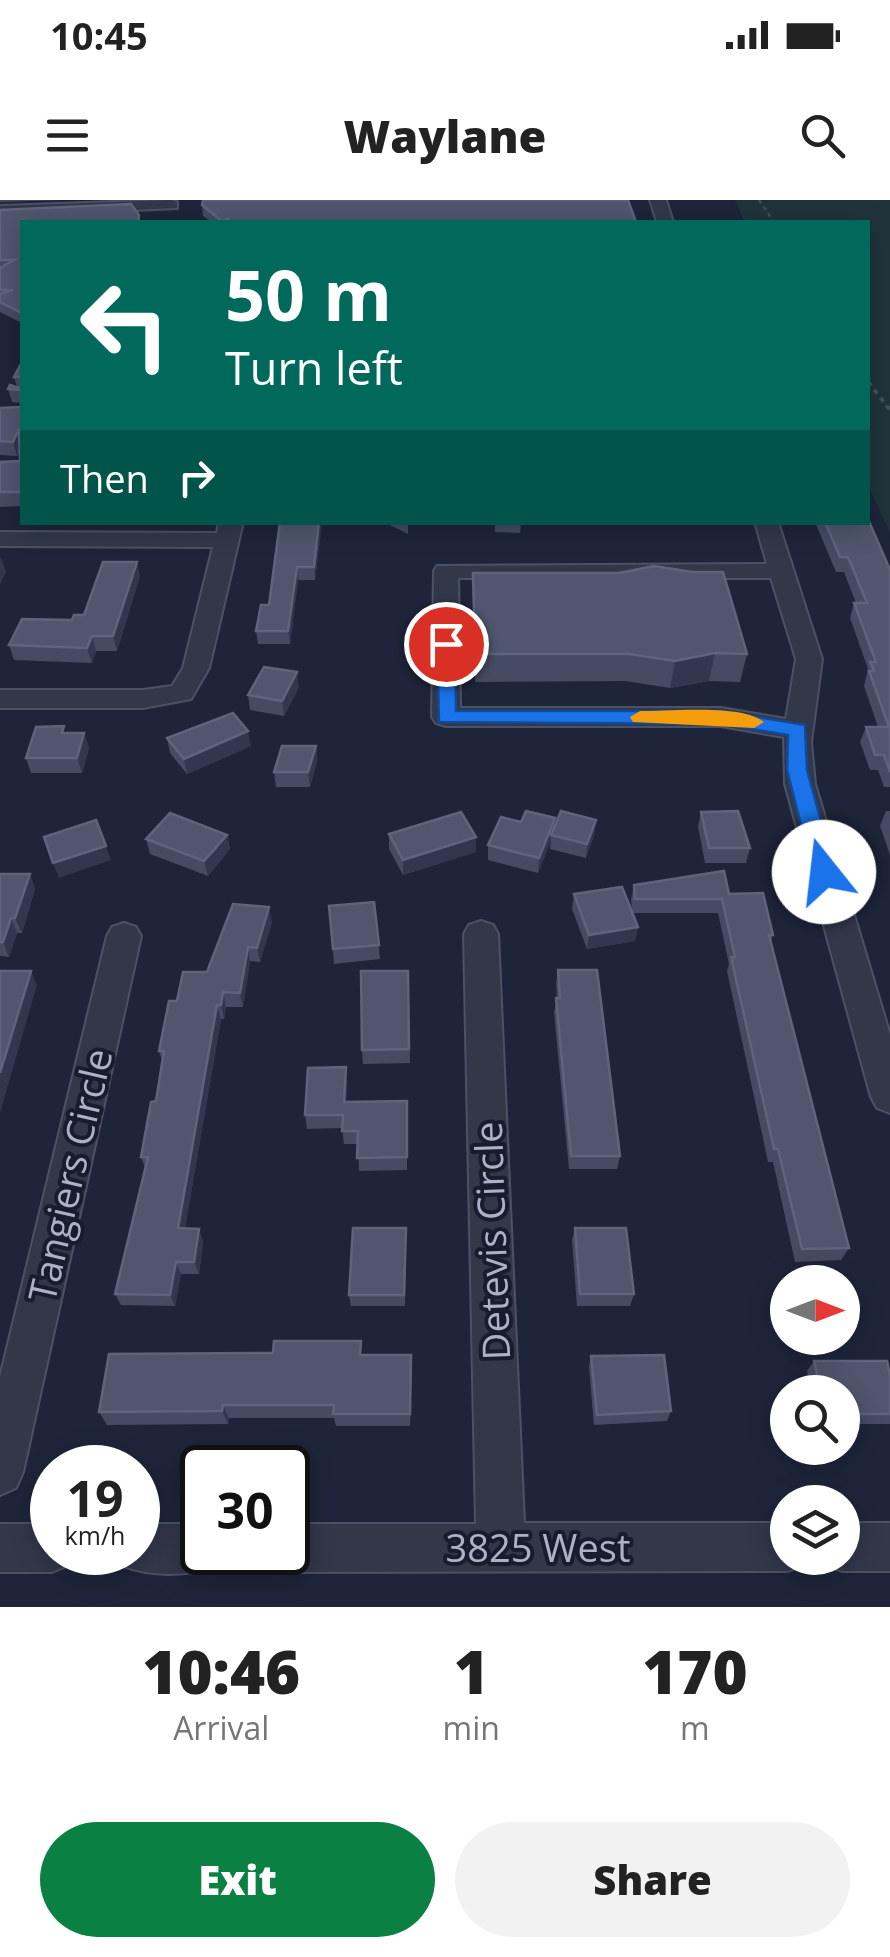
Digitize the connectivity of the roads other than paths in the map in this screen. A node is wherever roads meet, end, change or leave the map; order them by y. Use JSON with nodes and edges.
{"nodes":[{"id":1,"x":173,"y":209,"type":"edge"},
{"id":2,"x":0,"y":212,"type":"edge"},
{"id":3,"x":767,"y":525,"type":"edge"},
{"id":4,"x":228,"y":531,"type":"edge"},
{"id":5,"x":0,"y":539,"type":"edge"},
{"id":6,"x":782,"y":571,"type":"junction"},
{"id":7,"x":0,"y":698,"type":"edge"},
{"id":8,"x":798,"y":730,"type":"junction"},
{"id":9,"x":481,"y":934,"type":"dead end"},
{"id":10,"x":124,"y":936,"type":"dead end"},
{"id":11,"x":890,"y":1097,"type":"edge"},
{"id":12,"x":0,"y":1472,"type":"edge"},
{"id":13,"x":770,"y":1547,"type":"edge"},
{"id":14,"x":860,"y":1547,"type":"edge"},
{"id":15,"x":890,"y":1547,"type":"edge"},
{"id":16,"x":0,"y":1548,"type":"edge"},
{"id":17,"x":30,"y":1548,"type":"edge"},
{"id":18,"x":310,"y":1548,"type":"edge"},
{"id":19,"x":501,"y":1548,"type":"junction"}],
"edges":[{"from":1,"to":2,"type":"street"},
{"from":3,"to":6,"type":"street"},
{"from":4,"to":5,"type":"street"},
{"from":4,"to":7,"type":"street"},
{"from":6,"to":8,"type":"street"},
{"from":6,"to":8,"type":"street"},
{"from":8,"to":11,"type":"street"},
{"from":9,"to":19,"type":"street","name":"Detevis Circle"},
{"from":10,"to":12,"type":"street","name":"Tangiers Circle"},
{"from":13,"to":19,"type":"street","name":"3825 West"},
{"from":14,"to":15,"type":"street"},
{"from":16,"to":17,"type":"street"},
{"from":18,"to":19,"type":"street","name":"3825 West"}]}
